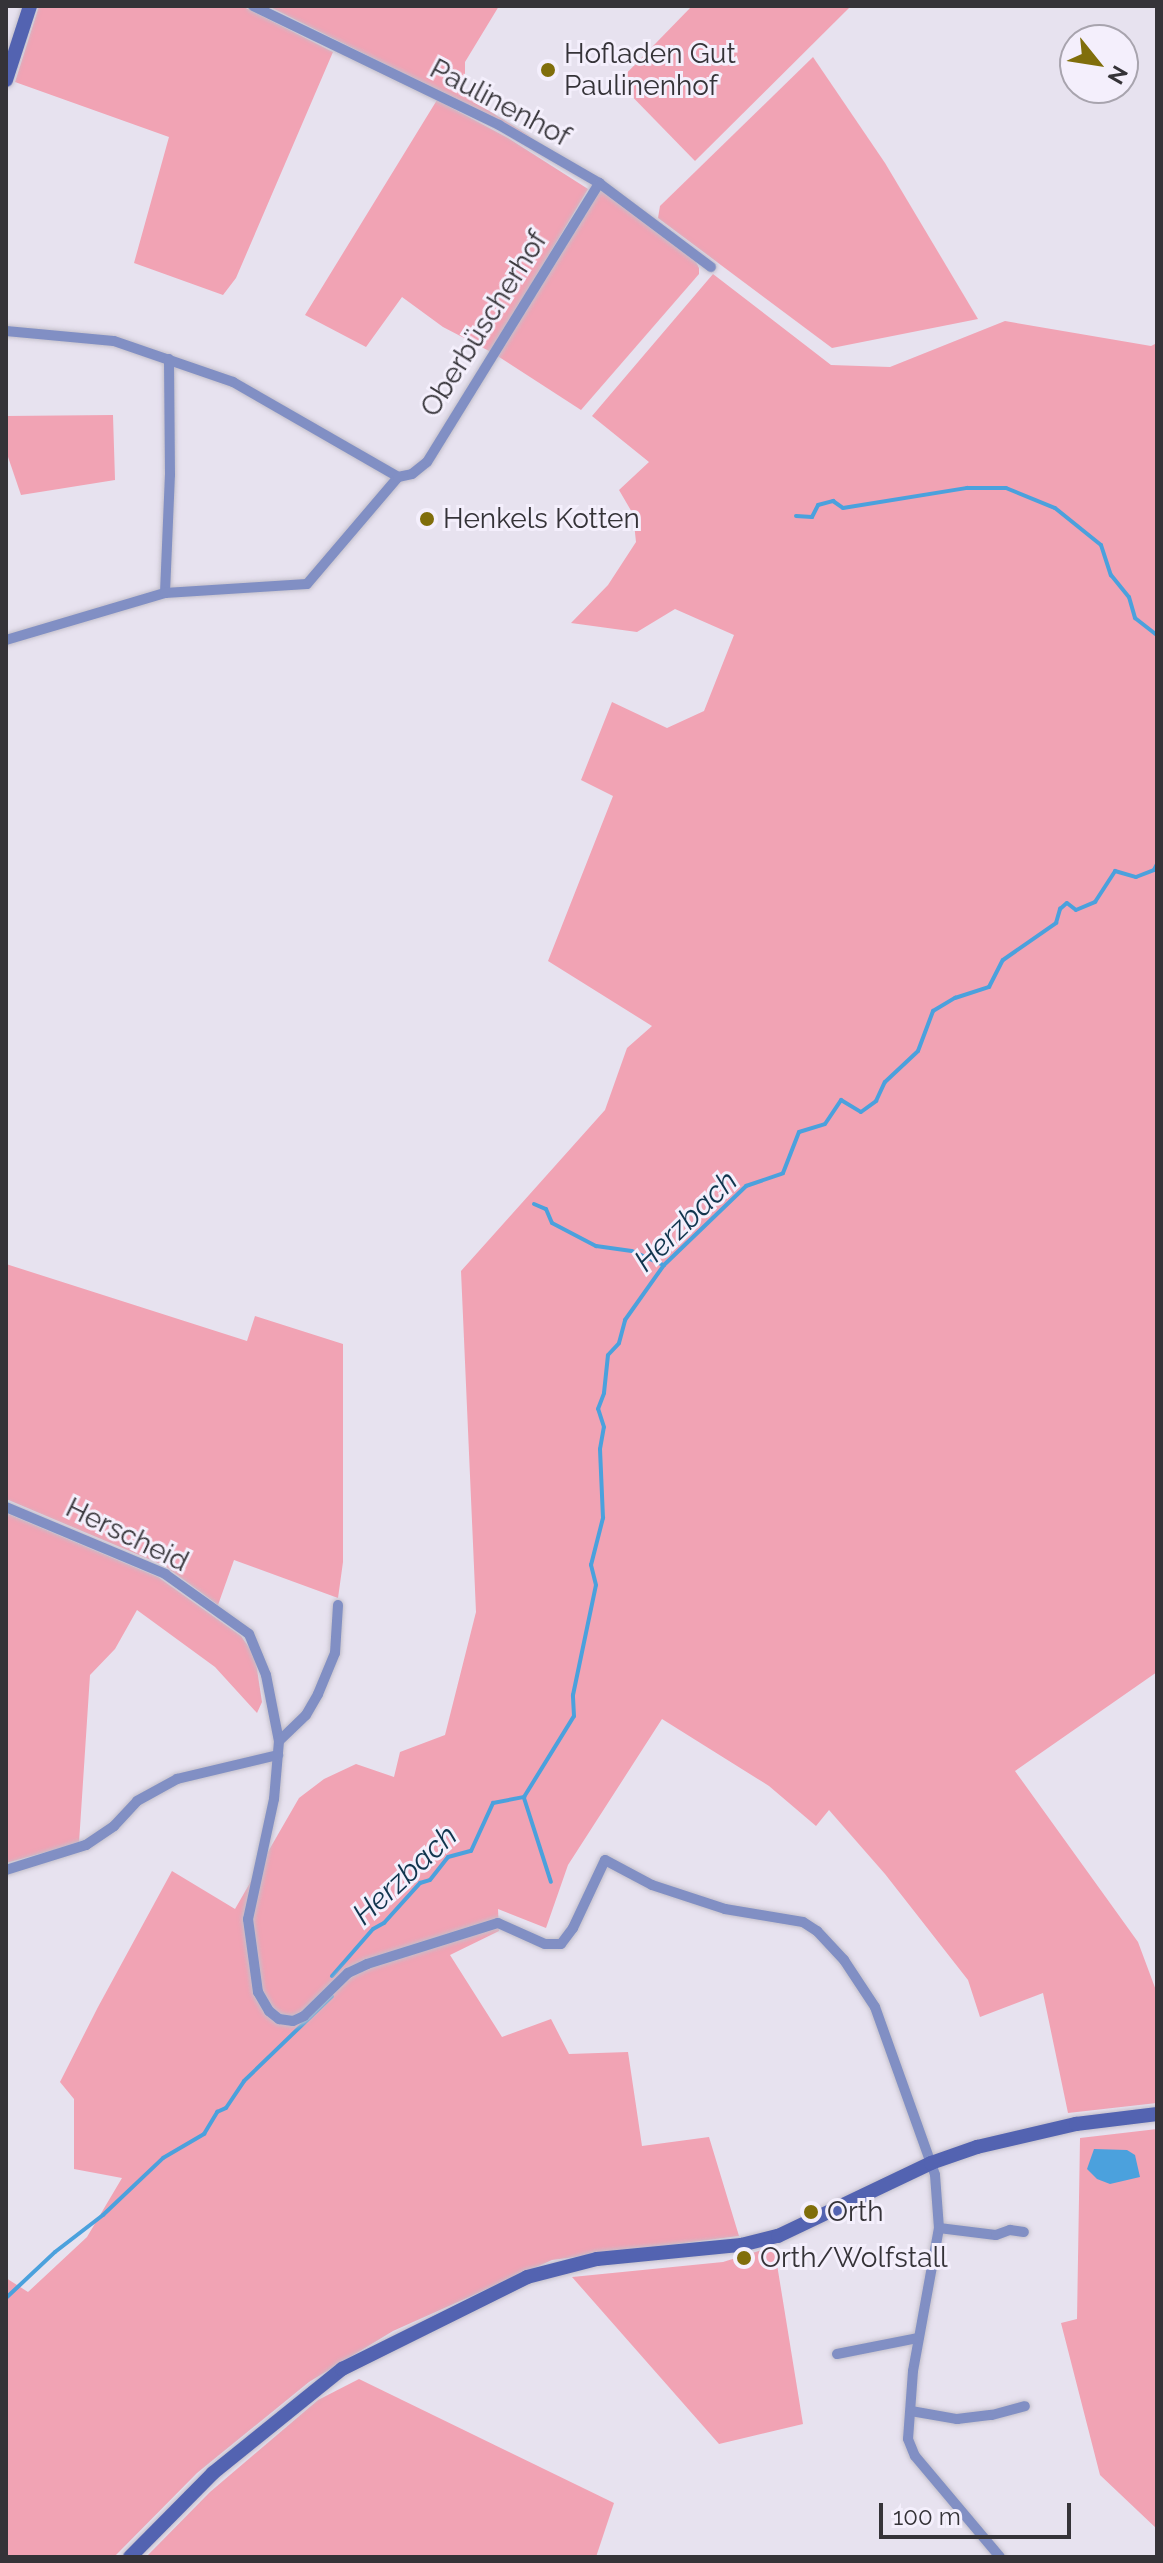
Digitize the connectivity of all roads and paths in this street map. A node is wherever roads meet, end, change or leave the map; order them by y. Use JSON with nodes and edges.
{"nodes":[{"id":1,"x":30,"y":6,"type":"edge"},
{"id":2,"x":253,"y":6,"type":"edge"},
{"id":3,"x":6,"y":80,"type":"edge"},
{"id":4,"x":599,"y":183,"type":"junction"},
{"id":5,"x":711,"y":267,"type":"dead end"},
{"id":6,"x":6,"y":331,"type":"edge"},
{"id":7,"x":169,"y":359,"type":"junction"},
{"id":8,"x":398,"y":477,"type":"junction"},
{"id":9,"x":165,"y":593,"type":"junction"},
{"id":10,"x":6,"y":640,"type":"edge"},
{"id":11,"x":6,"y":1507,"type":"edge"},
{"id":12,"x":338,"y":1605,"type":"dead end"},
{"id":13,"x":279,"y":1741,"type":"junction"},
{"id":14,"x":278,"y":1755,"type":"junction"},
{"id":15,"x":6,"y":1870,"type":"edge"},
{"id":16,"x":1157,"y":2114,"type":"edge"},
{"id":17,"x":931,"y":2163,"type":"junction"},
{"id":18,"x":939,"y":2228,"type":"junction"},
{"id":19,"x":1024,"y":2232,"type":"dead end"},
{"id":20,"x":918,"y":2338,"type":"junction"},
{"id":21,"x":837,"y":2354,"type":"dead end"},
{"id":22,"x":1025,"y":2406,"type":"dead end"},
{"id":23,"x":911,"y":2411,"type":"junction"},
{"id":24,"x":130,"y":2557,"type":"edge"},
{"id":25,"x":1000,"y":2557,"type":"edge"}],
"edges":[{"from":1,"to":3,"type":"main road"},
{"from":2,"to":4,"type":"street","name":"Paulinenhof"},
{"from":4,"to":5,"type":"street","name":"Paulinenhof"},
{"from":4,"to":8,"type":"street","name":"Oberbüscherhof"},
{"from":6,"to":7,"type":"street"},
{"from":7,"to":8,"type":"street"},
{"from":7,"to":9,"type":"street"},
{"from":8,"to":9,"type":"street","name":"Oberbüscherhof"},
{"from":9,"to":10,"type":"street","name":"Oberbüscherhof"},
{"from":11,"to":13,"type":"street","name":"Herscheid"},
{"from":12,"to":13,"type":"street"},
{"from":13,"to":14,"type":"street","name":"Herscheid"},
{"from":14,"to":15,"type":"street"},
{"from":14,"to":17,"type":"street","name":"Herscheid"},
{"from":16,"to":17,"type":"main road"},
{"from":17,"to":18,"type":"street"},
{"from":17,"to":24,"type":"main road"},
{"from":18,"to":19,"type":"street"},
{"from":18,"to":20,"type":"street"},
{"from":20,"to":21,"type":"street"},
{"from":20,"to":23,"type":"street"},
{"from":22,"to":23,"type":"street"},
{"from":23,"to":25,"type":"street"}]}
